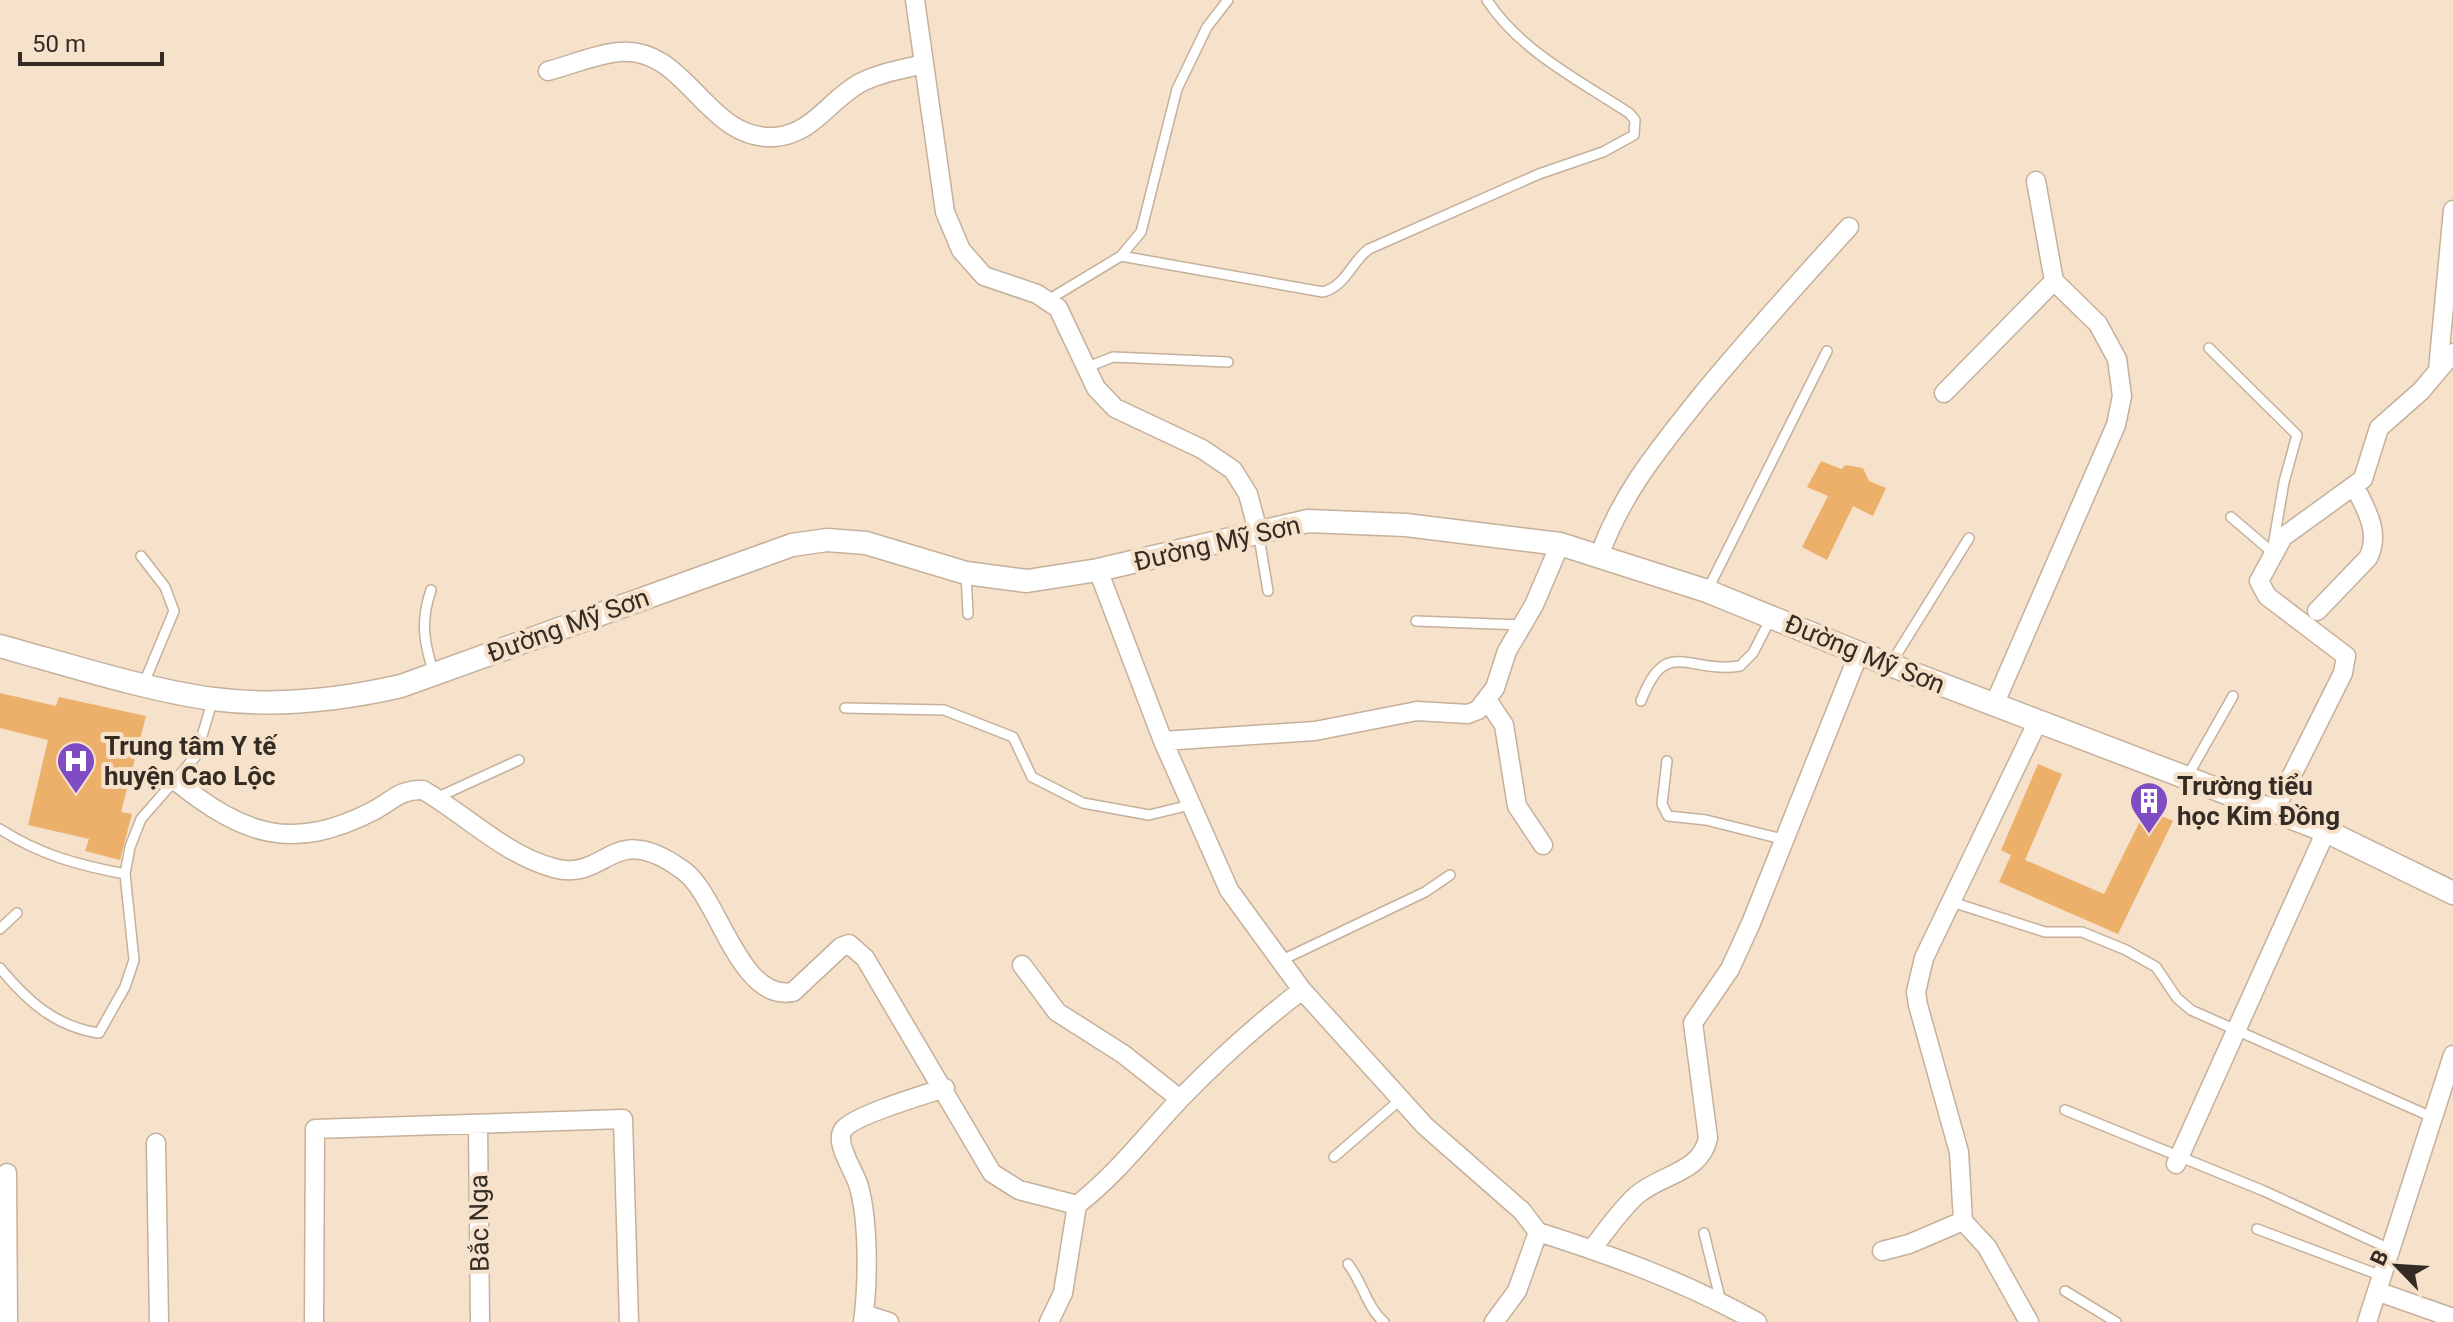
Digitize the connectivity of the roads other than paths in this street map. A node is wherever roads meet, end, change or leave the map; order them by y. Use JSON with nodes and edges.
{"nodes":[{"id":1,"x":915,"y":0,"type":"edge"},
{"id":2,"x":1228,"y":0,"type":"edge"},
{"id":3,"x":1487,"y":0,"type":"edge"},
{"id":4,"x":924,"y":64,"type":"junction"},
{"id":5,"x":548,"y":71,"type":"dead end"},
{"id":6,"x":2036,"y":181,"type":"dead end"},
{"id":7,"x":2453,"y":210,"type":"edge"},
{"id":8,"x":1849,"y":227,"type":"dead end"},
{"id":9,"x":1121,"y":256,"type":"junction"},
{"id":10,"x":2054,"y":281,"type":"junction"},
{"id":11,"x":1048,"y":300,"type":"junction"},
{"id":12,"x":2209,"y":348,"type":"dead end"},
{"id":13,"x":1827,"y":351,"type":"dead end"},
{"id":14,"x":2453,"y":353,"type":"edge"},
{"id":15,"x":1228,"y":362,"type":"dead end"},
{"id":16,"x":1085,"y":368,"type":"junction"},
{"id":17,"x":2437,"y":373,"type":"junction"},
{"id":18,"x":1944,"y":393,"type":"dead end"},
{"id":19,"x":2355,"y":487,"type":"junction"},
{"id":20,"x":2231,"y":517,"type":"dead end"},
{"id":21,"x":1258,"y":531,"type":"junction"},
{"id":22,"x":1969,"y":538,"type":"dead end"},
{"id":23,"x":1560,"y":544,"type":"junction"},
{"id":24,"x":2272,"y":552,"type":"junction"},
{"id":25,"x":141,"y":556,"type":"dead end"},
{"id":26,"x":1599,"y":556,"type":"junction"},
{"id":27,"x":1098,"y":570,"type":"junction"},
{"id":28,"x":966,"y":573,"type":"junction"},
{"id":29,"x":431,"y":590,"type":"dead end"},
{"id":30,"x":1268,"y":591,"type":"dead end"},
{"id":31,"x":1707,"y":591,"type":"junction"},
{"id":32,"x":2317,"y":611,"type":"dead end"},
{"id":33,"x":968,"y":614,"type":"dead end"},
{"id":34,"x":1772,"y":617,"type":"junction"},
{"id":35,"x":1416,"y":621,"type":"dead end"},
{"id":36,"x":1522,"y":625,"type":"junction"},
{"id":37,"x":0,"y":646,"type":"edge"},
{"id":38,"x":1859,"y":653,"type":"junction"},
{"id":39,"x":1890,"y":665,"type":"junction"},
{"id":40,"x":434,"y":674,"type":"junction"},
{"id":41,"x":144,"y":683,"type":"junction"},
{"id":42,"x":2233,"y":696,"type":"dead end"},
{"id":43,"x":213,"y":699,"type":"junction"},
{"id":44,"x":1488,"y":701,"type":"junction"},
{"id":45,"x":1641,"y":701,"type":"dead end"},
{"id":46,"x":1994,"y":705,"type":"junction"},
{"id":47,"x":845,"y":708,"type":"dead end"},
{"id":48,"x":2037,"y":723,"type":"junction"},
{"id":49,"x":1163,"y":741,"type":"junction"},
{"id":50,"x":519,"y":760,"type":"dead end"},
{"id":51,"x":1667,"y":761,"type":"dead end"},
{"id":52,"x":2187,"y":777,"type":"junction"},
{"id":53,"x":176,"y":781,"type":"junction"},
{"id":54,"x":436,"y":798,"type":"junction"},
{"id":55,"x":1190,"y":805,"type":"junction"},
{"id":56,"x":2274,"y":811,"type":"junction"},
{"id":57,"x":0,"y":829,"type":"edge"},
{"id":58,"x":2326,"y":831,"type":"junction"},
{"id":59,"x":1786,"y":840,"type":"junction"},
{"id":60,"x":1543,"y":845,"type":"dead end"},
{"id":61,"x":125,"y":874,"type":"junction"},
{"id":62,"x":1450,"y":875,"type":"dead end"},
{"id":63,"x":2453,"y":893,"type":"edge"},
{"id":64,"x":1952,"y":902,"type":"junction"},
{"id":65,"x":17,"y":913,"type":"dead end"},
{"id":66,"x":0,"y":929,"type":"edge"},
{"id":67,"x":1282,"y":960,"type":"junction"},
{"id":68,"x":1022,"y":965,"type":"dead end"},
{"id":69,"x":0,"y":968,"type":"edge"},
{"id":70,"x":1302,"y":990,"type":"junction"},
{"id":71,"x":2236,"y":1030,"type":"junction"},
{"id":72,"x":2453,"y":1055,"type":"edge"},
{"id":73,"x":945,"y":1088,"type":"junction"},
{"id":74,"x":1180,"y":1099,"type":"junction"},
{"id":75,"x":1401,"y":1099,"type":"junction"},
{"id":76,"x":2065,"y":1110,"type":"dead end"},
{"id":77,"x":2434,"y":1118,"type":"junction"},
{"id":78,"x":478,"y":1124,"type":"junction"},
{"id":79,"x":156,"y":1143,"type":"dead end"},
{"id":80,"x":1334,"y":1157,"type":"dead end"},
{"id":81,"x":2178,"y":1160,"type":"junction"},
{"id":82,"x":7,"y":1173,"type":"dead end"},
{"id":83,"x":1077,"y":1205,"type":"junction"},
{"id":84,"x":1963,"y":1221,"type":"junction"},
{"id":85,"x":2257,"y":1229,"type":"dead end"},
{"id":86,"x":1538,"y":1232,"type":"junction"},
{"id":87,"x":1704,"y":1233,"type":"dead end"},
{"id":88,"x":1592,"y":1249,"type":"junction"},
{"id":89,"x":2390,"y":1249,"type":"junction"},
{"id":90,"x":1882,"y":1251,"type":"dead end"},
{"id":91,"x":1348,"y":1264,"type":"dead end"},
{"id":92,"x":2381,"y":1284,"type":"junction"},
{"id":93,"x":2065,"y":1291,"type":"dead end"},
{"id":94,"x":1721,"y":1302,"type":"junction"},
{"id":95,"x":863,"y":1318,"type":"edge"},
{"id":96,"x":2453,"y":1318,"type":"edge"},
{"id":97,"x":8,"y":1322,"type":"edge"},
{"id":98,"x":159,"y":1322,"type":"edge"},
{"id":99,"x":314,"y":1322,"type":"edge"},
{"id":100,"x":480,"y":1322,"type":"edge"},
{"id":101,"x":629,"y":1322,"type":"edge"},
{"id":102,"x":889,"y":1322,"type":"edge"},
{"id":103,"x":1049,"y":1322,"type":"edge"},
{"id":104,"x":1384,"y":1322,"type":"edge"},
{"id":105,"x":1494,"y":1322,"type":"edge"},
{"id":106,"x":1757,"y":1322,"type":"edge"},
{"id":107,"x":2029,"y":1322,"type":"edge"},
{"id":108,"x":2116,"y":1322,"type":"edge"},
{"id":109,"x":2367,"y":1322,"type":"edge"}],
"edges":[{"from":1,"to":4,"type":"street"},
{"from":2,"to":9,"type":"lane"},
{"from":3,"to":9,"type":"lane"},
{"from":4,"to":5,"type":"street"},
{"from":4,"to":11,"type":"street"},
{"from":6,"to":10,"type":"street"},
{"from":7,"to":17,"type":"street"},
{"from":8,"to":26,"type":"street"},
{"from":9,"to":11,"type":"lane"},
{"from":10,"to":18,"type":"street"},
{"from":10,"to":46,"type":"street"},
{"from":11,"to":16,"type":"street"},
{"from":12,"to":24,"type":"lane"},
{"from":13,"to":31,"type":"lane"},
{"from":14,"to":17,"type":"street"},
{"from":15,"to":16,"type":"lane"},
{"from":16,"to":21,"type":"street"},
{"from":17,"to":19,"type":"street"},
{"from":19,"to":24,"type":"street"},
{"from":19,"to":32,"type":"street"},
{"from":20,"to":24,"type":"lane"},
{"from":21,"to":23,"type":"street","name":"Đường Mỹ Sơn"},
{"from":21,"to":27,"type":"street","name":"Đường Mỹ Sơn"},
{"from":21,"to":30,"type":"lane"},
{"from":22,"to":39,"type":"lane"},
{"from":23,"to":26,"type":"street","name":"Đường Mỹ Sơn"},
{"from":23,"to":36,"type":"street"},
{"from":24,"to":56,"type":"street"},
{"from":25,"to":41,"type":"lane"},
{"from":26,"to":31,"type":"street","name":"Đường Mỹ Sơn"},
{"from":27,"to":28,"type":"street","name":"Đường Mỹ Sơn"},
{"from":27,"to":49,"type":"street"},
{"from":28,"to":33,"type":"lane"},
{"from":28,"to":40,"type":"street","name":"Đường Mỹ Sơn"},
{"from":29,"to":40,"type":"lane"},
{"from":31,"to":34,"type":"street","name":"Đường Mỹ Sơn"},
{"from":34,"to":38,"type":"street","name":"Đường Mỹ Sơn"},
{"from":34,"to":45,"type":"lane"},
{"from":35,"to":36,"type":"lane"},
{"from":36,"to":44,"type":"street"},
{"from":37,"to":41,"type":"street","name":"Đường Mỹ Sơn"},
{"from":38,"to":39,"type":"street","name":"Đường Mỹ Sơn"},
{"from":38,"to":59,"type":"street"},
{"from":39,"to":46,"type":"street","name":"Đường Mỹ Sơn"},
{"from":40,"to":43,"type":"street","name":"Đường Mỹ Sơn"},
{"from":41,"to":43,"type":"street","name":"Đường Mỹ Sơn"},
{"from":42,"to":52,"type":"lane"},
{"from":43,"to":53,"type":"lane"},
{"from":44,"to":49,"type":"street"},
{"from":44,"to":60,"type":"street"},
{"from":46,"to":48,"type":"street","name":"Đường Mỹ Sơn"},
{"from":47,"to":55,"type":"lane"},
{"from":48,"to":52,"type":"street","name":"Đường Mỹ Sơn"},
{"from":48,"to":64,"type":"street"},
{"from":49,"to":55,"type":"street"},
{"from":50,"to":54,"type":"lane"},
{"from":51,"to":59,"type":"lane"},
{"from":52,"to":56,"type":"street","name":"Đường Mỹ Sơn"},
{"from":53,"to":54,"type":"street"},
{"from":53,"to":61,"type":"lane"},
{"from":54,"to":73,"type":"street"},
{"from":55,"to":67,"type":"street"},
{"from":56,"to":58,"type":"street","name":"Đường Mỹ Sơn"},
{"from":57,"to":61,"type":"lane"},
{"from":58,"to":63,"type":"street","name":"Đường Mỹ Sơn"},
{"from":58,"to":71,"type":"street"},
{"from":59,"to":88,"type":"street"},
{"from":61,"to":69,"type":"lane"},
{"from":62,"to":67,"type":"lane"},
{"from":64,"to":71,"type":"lane"},
{"from":64,"to":84,"type":"street"},
{"from":65,"to":66,"type":"lane"},
{"from":67,"to":70,"type":"street"},
{"from":68,"to":74,"type":"street"},
{"from":70,"to":74,"type":"street"},
{"from":70,"to":75,"type":"street"},
{"from":71,"to":77,"type":"lane"},
{"from":71,"to":81,"type":"street"},
{"from":72,"to":77,"type":"street"},
{"from":73,"to":83,"type":"street"},
{"from":73,"to":95,"type":"street"},
{"from":74,"to":83,"type":"street"},
{"from":75,"to":80,"type":"lane"},
{"from":75,"to":86,"type":"street"},
{"from":76,"to":81,"type":"lane"},
{"from":77,"to":89,"type":"street"},
{"from":78,"to":99,"type":"street"},
{"from":78,"to":100,"type":"street","name":"Bắc Nga"},
{"from":78,"to":101,"type":"street"},
{"from":79,"to":98,"type":"street"},
{"from":81,"to":89,"type":"lane"},
{"from":82,"to":97,"type":"street"},
{"from":83,"to":103,"type":"street"},
{"from":84,"to":90,"type":"street"},
{"from":84,"to":107,"type":"street"},
{"from":85,"to":92,"type":"lane"},
{"from":86,"to":88,"type":"street"},
{"from":86,"to":105,"type":"street"},
{"from":87,"to":94,"type":"lane"},
{"from":88,"to":94,"type":"street"},
{"from":89,"to":92,"type":"street"},
{"from":91,"to":104,"type":"lane"},
{"from":92,"to":96,"type":"street"},
{"from":92,"to":109,"type":"street"},
{"from":93,"to":108,"type":"lane"},
{"from":94,"to":106,"type":"street"},
{"from":95,"to":102,"type":"street"}]}
